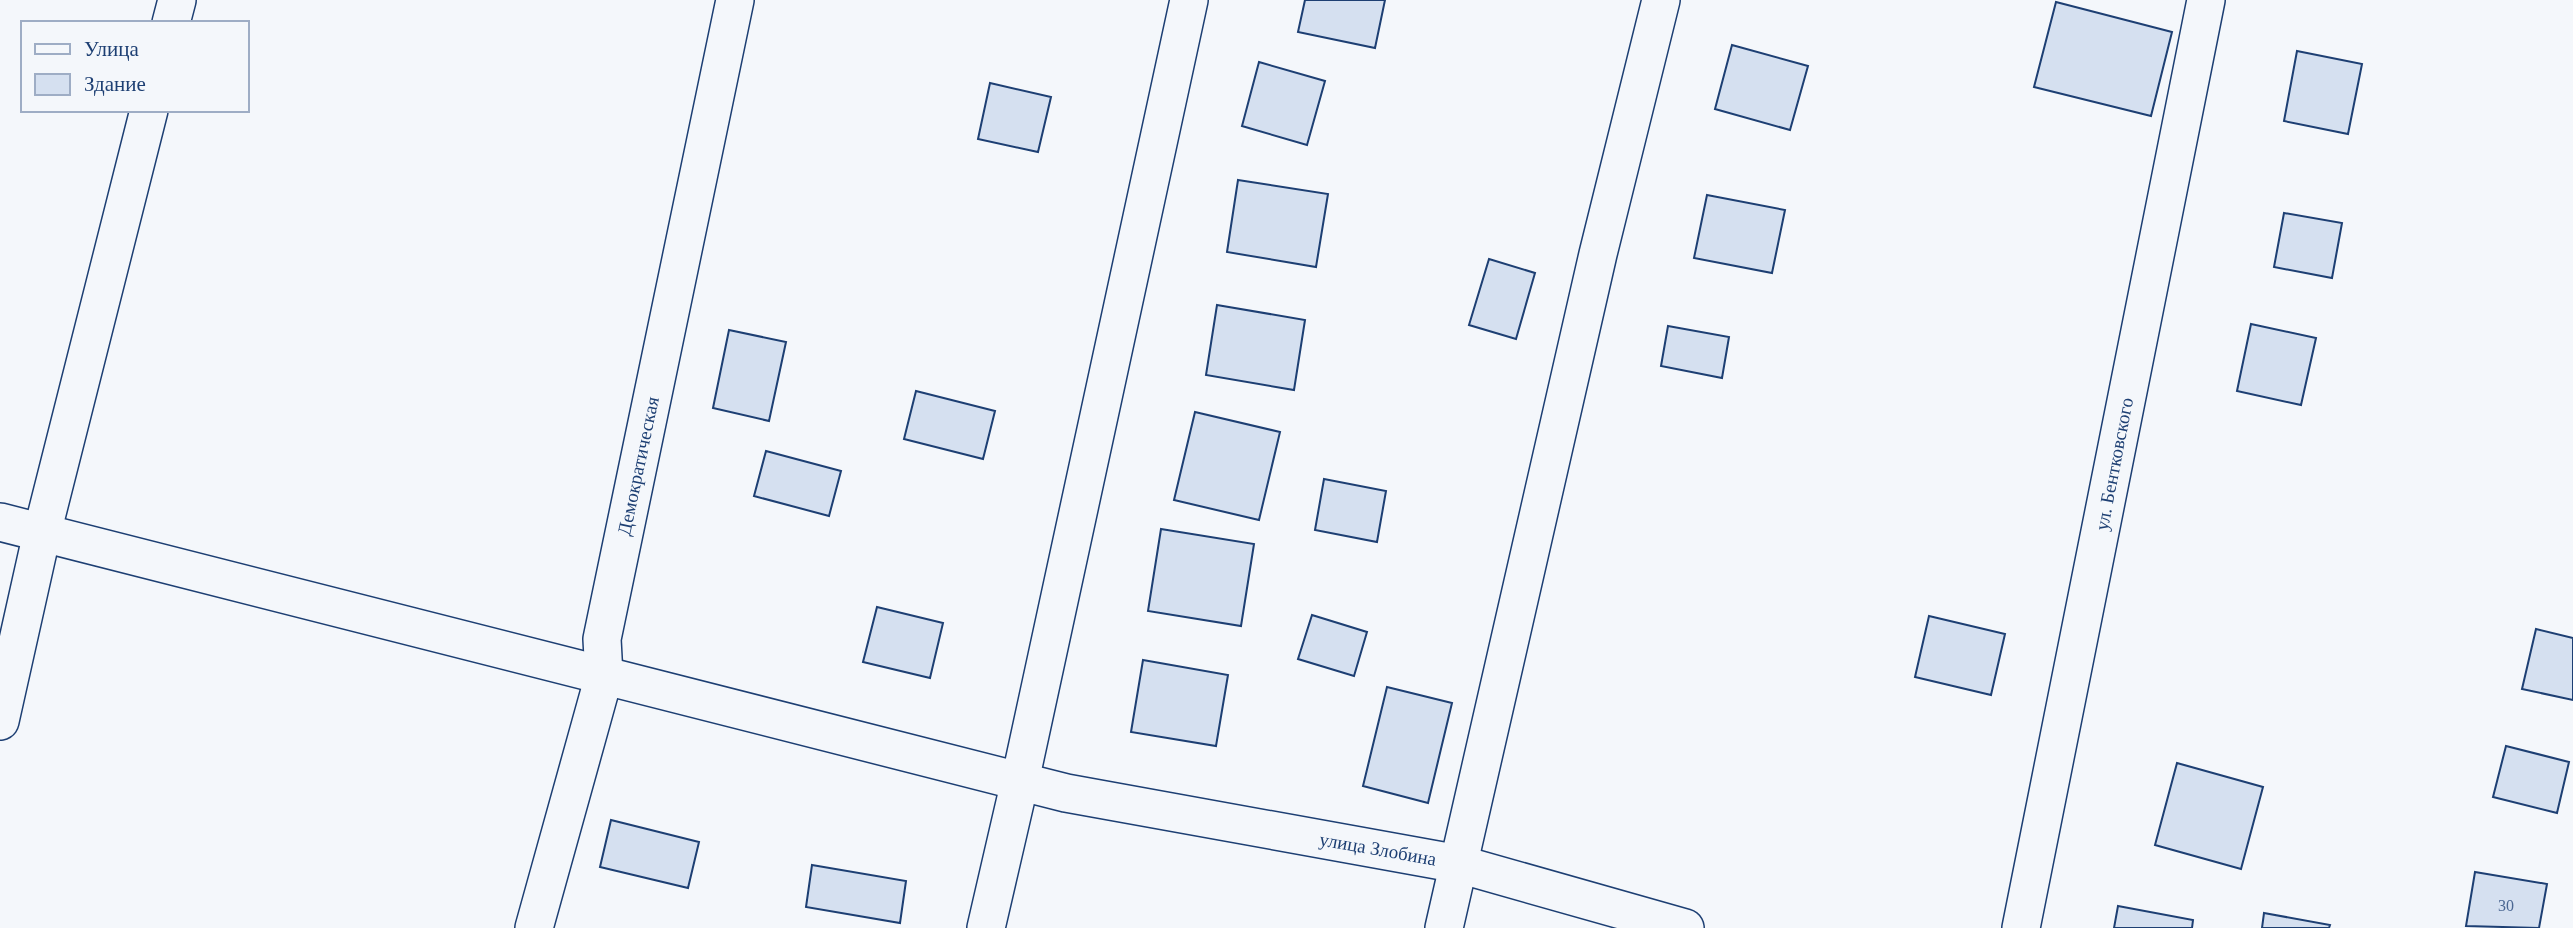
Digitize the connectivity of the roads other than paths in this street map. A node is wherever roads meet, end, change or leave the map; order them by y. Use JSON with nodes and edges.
{"nodes":[{"id":1,"x":177,"y":0,"type":"edge"},
{"id":2,"x":735,"y":0,"type":"edge"},
{"id":3,"x":1189,"y":0,"type":"edge"},
{"id":4,"x":1661,"y":0,"type":"edge"},
{"id":5,"x":2206,"y":0,"type":"edge"},
{"id":6,"x":172,"y":21,"type":"edge"},
{"id":7,"x":148,"y":112,"type":"edge"},
{"id":8,"x":0,"y":522,"type":"edge"},
{"id":9,"x":42,"y":533,"type":"junction"},
{"id":10,"x":604,"y":676,"type":"junction"},
{"id":11,"x":0,"y":721,"type":"edge"},
{"id":12,"x":1020,"y":782,"type":"junction"},
{"id":13,"x":1459,"y":864,"type":"junction"},
{"id":14,"x":534,"y":928,"type":"edge"},
{"id":15,"x":986,"y":928,"type":"edge"},
{"id":16,"x":1444,"y":928,"type":"edge"},
{"id":17,"x":1685,"y":928,"type":"edge"},
{"id":18,"x":2021,"y":928,"type":"edge"}],
"edges":[{"from":1,"to":6,"type":"street"},
{"from":2,"to":10,"type":"street","name":"Демократическая"},
{"from":3,"to":12,"type":"street"},
{"from":4,"to":13,"type":"street"},
{"from":5,"to":18,"type":"street","name":"ул. Бентковского"},
{"from":7,"to":9,"type":"street"},
{"from":8,"to":9,"type":"street","name":"улица Злобина"},
{"from":9,"to":10,"type":"street","name":"улица Злобина"},
{"from":9,"to":11,"type":"street"},
{"from":10,"to":12,"type":"street","name":"улица Злобина"},
{"from":10,"to":14,"type":"street","name":"Демократическая"},
{"from":12,"to":13,"type":"street","name":"улица Злобина"},
{"from":12,"to":15,"type":"street"},
{"from":13,"to":16,"type":"street"},
{"from":13,"to":17,"type":"street","name":"улица Злобина"}]}
